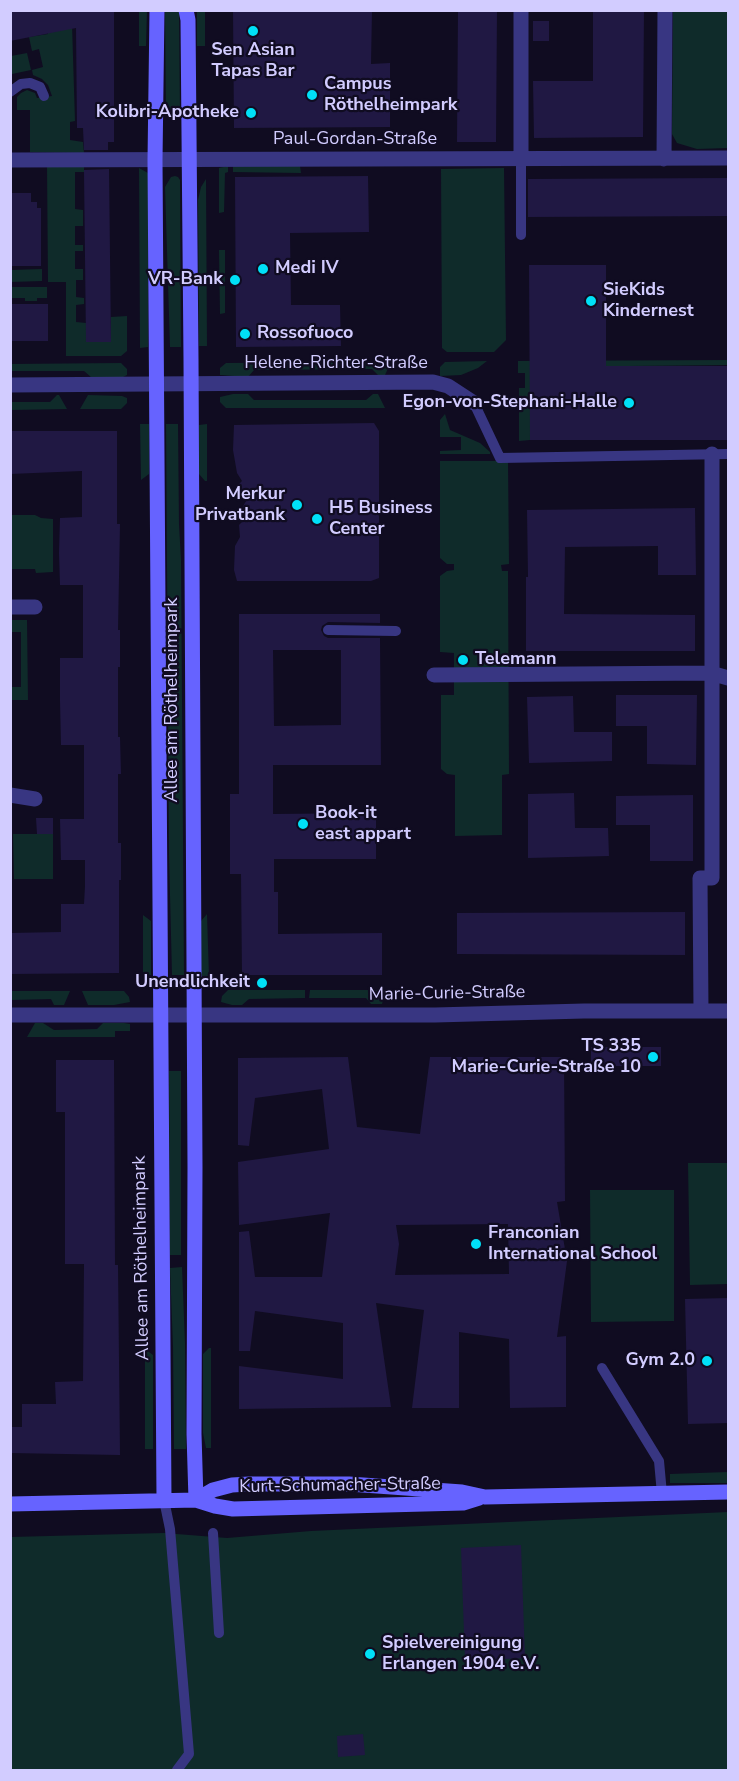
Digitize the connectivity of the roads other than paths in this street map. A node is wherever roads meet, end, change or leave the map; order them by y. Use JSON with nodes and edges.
{"nodes":[{"id":1,"x":158,"y":10,"type":"edge"},
{"id":2,"x":186,"y":10,"type":"edge"},
{"id":3,"x":521,"y":10,"type":"edge"},
{"id":4,"x":665,"y":10,"type":"edge"},
{"id":5,"x":10,"y":92,"type":"edge"},
{"id":6,"x":44,"y":96,"type":"dead end"},
{"id":7,"x":729,"y":158,"type":"edge"},
{"id":8,"x":521,"y":159,"type":"junction"},
{"id":9,"x":664,"y":159,"type":"junction"},
{"id":10,"x":10,"y":160,"type":"edge"},
{"id":11,"x":155,"y":160,"type":"junction"},
{"id":12,"x":189,"y":160,"type":"junction"},
{"id":13,"x":521,"y":235,"type":"dead end"},
{"id":14,"x":10,"y":385,"type":"edge"},
{"id":15,"x":156,"y":385,"type":"junction"},
{"id":16,"x":191,"y":385,"type":"junction"},
{"id":17,"x":474,"y":403,"type":"joint"},
{"id":18,"x":729,"y":453,"type":"edge"},
{"id":19,"x":712,"y":454,"type":"junction"},
{"id":20,"x":10,"y":607,"type":"edge"},
{"id":21,"x":35,"y":607,"type":"dead end"},
{"id":22,"x":327,"y":630,"type":"dead end"},
{"id":23,"x":396,"y":631,"type":"dead end"},
{"id":24,"x":711,"y":673,"type":"junction"},
{"id":25,"x":434,"y":675,"type":"dead end"},
{"id":26,"x":729,"y":678,"type":"edge"},
{"id":27,"x":10,"y":795,"type":"edge"},
{"id":28,"x":35,"y":799,"type":"dead end"},
{"id":29,"x":701,"y":1011,"type":"junction"},
{"id":30,"x":729,"y":1011,"type":"edge"},
{"id":31,"x":159,"y":1014,"type":"junction"},
{"id":32,"x":195,"y":1014,"type":"junction"},
{"id":33,"x":10,"y":1015,"type":"edge"},
{"id":34,"x":602,"y":1368,"type":"dead end"},
{"id":35,"x":729,"y":1492,"type":"edge"},
{"id":36,"x":662,"y":1494,"type":"junction"},
{"id":37,"x":485,"y":1497,"type":"junction"},
{"id":38,"x":164,"y":1500,"type":"junction"},
{"id":39,"x":196,"y":1500,"type":"junction"},
{"id":40,"x":10,"y":1504,"type":"edge"},
{"id":41,"x":213,"y":1533,"type":"dead end"},
{"id":42,"x":219,"y":1633,"type":"dead end"},
{"id":43,"x":177,"y":1770,"type":"edge"}],
"edges":[{"from":1,"to":11,"type":"street","name":"Allee am Röthelheimpark"},
{"from":2,"to":12,"type":"street","name":"Allee am Röthelheimpark"},
{"from":3,"to":8,"type":"street"},
{"from":4,"to":9,"type":"street"},
{"from":5,"to":6,"type":"lane"},
{"from":7,"to":9,"type":"street","name":"Paul-Gordan-Straße"},
{"from":8,"to":9,"type":"street","name":"Paul-Gordan-Straße"},
{"from":8,"to":12,"type":"street","name":"Paul-Gordan-Straße"},
{"from":8,"to":13,"type":"lane"},
{"from":10,"to":11,"type":"street"},
{"from":11,"to":12,"type":"street"},
{"from":11,"to":15,"type":"street","name":"Allee am Röthelheimpark"},
{"from":12,"to":16,"type":"street","name":"Allee am Röthelheimpark"},
{"from":14,"to":15,"type":"street"},
{"from":15,"to":16,"type":"street"},
{"from":15,"to":31,"type":"street","name":"Allee am Röthelheimpark"},
{"from":16,"to":17,"type":"street","name":"Helene-Richter-Straße"},
{"from":16,"to":32,"type":"street","name":"Allee am Röthelheimpark"},
{"from":17,"to":19,"type":"lane","name":"Helene-Richter-Straße"},
{"from":18,"to":19,"type":"lane","name":"Helene-Richter-Straße"},
{"from":19,"to":24,"type":"street"},
{"from":20,"to":21,"type":"street"},
{"from":22,"to":23,"type":"lane"},
{"from":24,"to":25,"type":"street"},
{"from":24,"to":26,"type":"street"},
{"from":24,"to":29,"type":"street"},
{"from":27,"to":28,"type":"street"},
{"from":29,"to":30,"type":"street","name":"Marie-Curie-Straße"},
{"from":29,"to":32,"type":"street","name":"Marie-Curie-Straße"},
{"from":31,"to":32,"type":"street"},
{"from":31,"to":33,"type":"street"},
{"from":31,"to":38,"type":"street","name":"Allee am Röthelheimpark"},
{"from":32,"to":39,"type":"street","name":"Allee am Röthelheimpark"},
{"from":34,"to":36,"type":"lane"},
{"from":35,"to":36,"type":"street","name":"Kurt-Schumacher-Straße"},
{"from":36,"to":37,"type":"street","name":"Kurt-Schumacher-Straße"},
{"from":37,"to":39,"type":"street","name":"Kurt-Schumacher-Straße"},
{"from":37,"to":39,"type":"street","name":"Kurt-Schumacher-Straße"},
{"from":38,"to":39,"type":"street","name":"Kurt-Schumacher-Straße"},
{"from":38,"to":40,"type":"street","name":"Kurt-Schumacher-Straße"},
{"from":38,"to":43,"type":"lane"},
{"from":41,"to":42,"type":"lane"}]}
